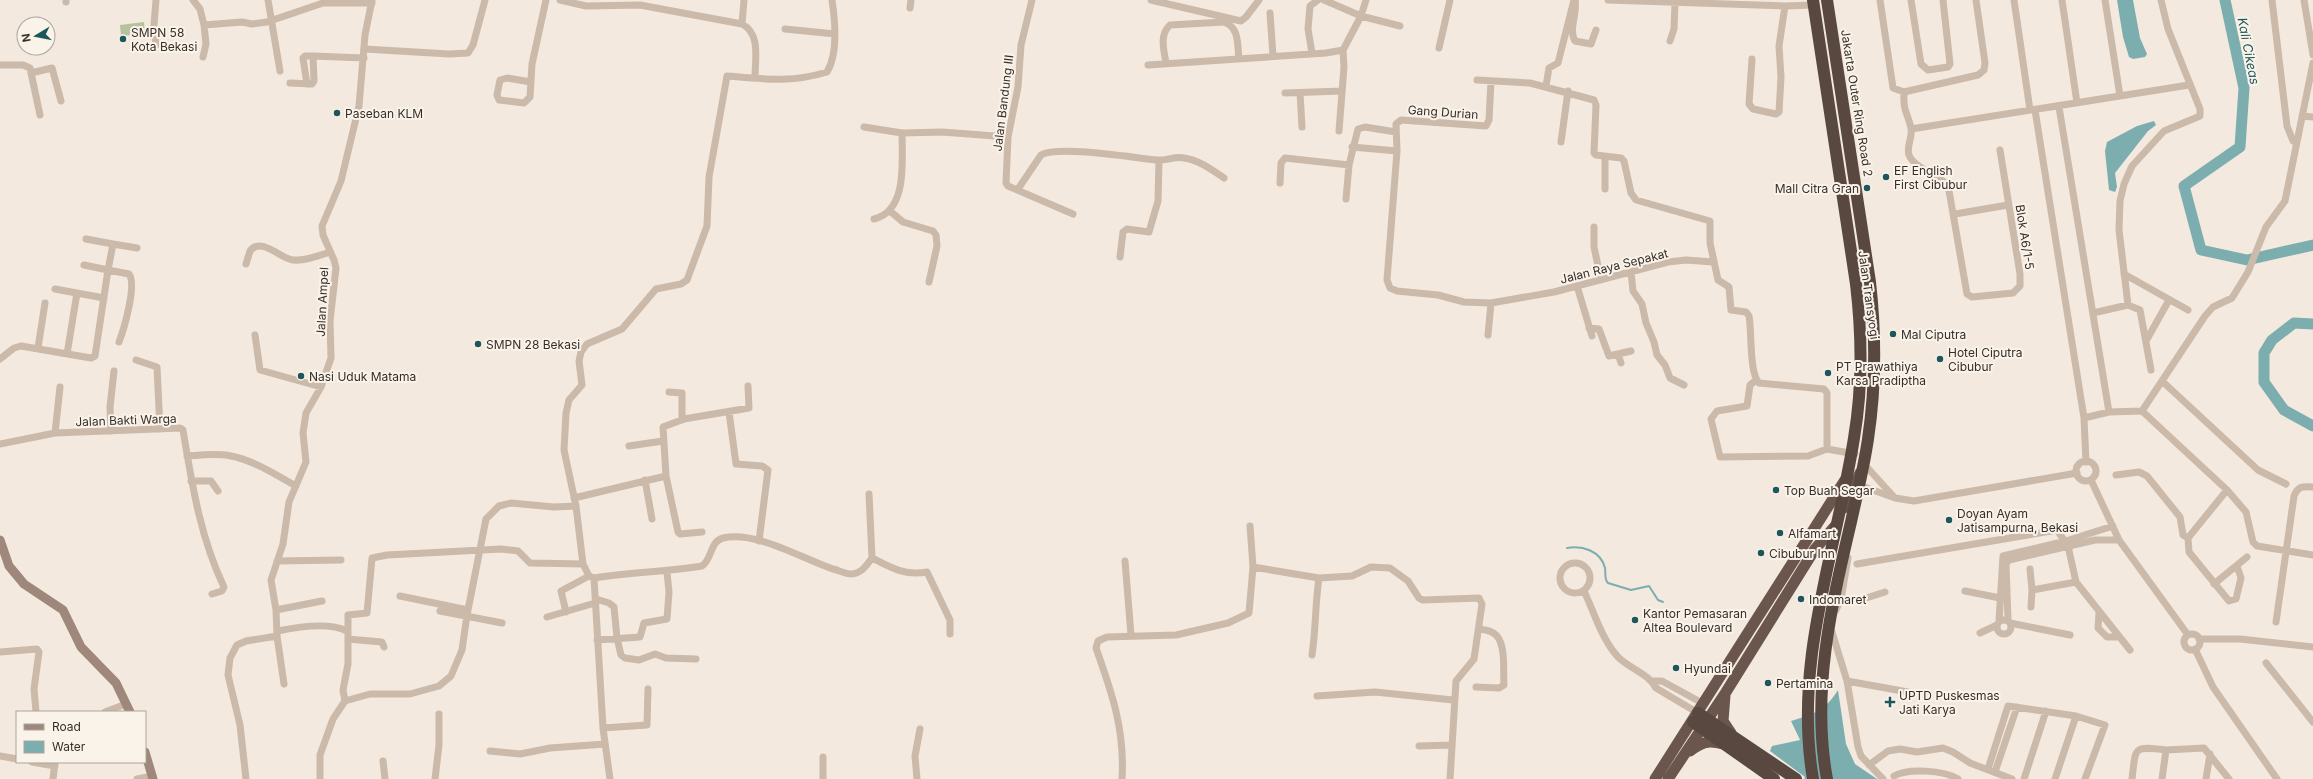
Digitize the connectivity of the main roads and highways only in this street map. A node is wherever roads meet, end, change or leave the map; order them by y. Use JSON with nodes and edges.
{"nodes":[{"id":1,"x":1828,"y":0,"type":"edge"},
{"id":2,"x":1813,"y":2,"type":"edge"},
{"id":3,"x":1841,"y":82,"type":"junction"},
{"id":4,"x":1825,"y":85,"type":"junction"},
{"id":5,"x":1845,"y":105,"type":"junction"},
{"id":6,"x":1828,"y":110,"type":"junction"},
{"id":7,"x":0,"y":540,"type":"edge"},
{"id":8,"x":1726,"y":692,"type":"junction"},
{"id":9,"x":128,"y":708,"type":"edge"},
{"id":10,"x":1701,"y":717,"type":"junction"},
{"id":11,"x":1728,"y":739,"type":"junction"},
{"id":12,"x":1685,"y":753,"type":"junction"},
{"id":13,"x":146,"y":755,"type":"edge"},
{"id":14,"x":153,"y":778,"type":"edge"},
{"id":15,"x":1656,"y":779,"type":"edge"},
{"id":16,"x":1668,"y":779,"type":"edge"},
{"id":17,"x":1774,"y":779,"type":"edge"},
{"id":18,"x":1796,"y":779,"type":"edge"},
{"id":19,"x":1814,"y":779,"type":"edge"},
{"id":20,"x":1827,"y":779,"type":"edge"}],
"edges":[{"from":1,"to":3,"type":"highway","name":"Jalan Transyogi"},
{"from":1,"to":20,"type":"highway","name":"Jakarta Outer Ring Road 2","bridge":true},
{"from":2,"to":4,"type":"highway","name":"Jalan Transyogi"},
{"from":2,"to":19,"type":"highway","bridge":true},
{"from":3,"to":4,"type":"highway"},
{"from":3,"to":5,"type":"highway","name":"Jalan Transyogi"},
{"from":4,"to":6,"type":"highway","name":"Jalan Transyogi"},
{"from":5,"to":6,"type":"highway"},
{"from":5,"to":8,"type":"highway","name":"Jalan Transyogi"},
{"from":6,"to":10,"type":"highway","name":"Jalan Transyogi"},
{"from":7,"to":9,"type":"main road"},
{"from":8,"to":10,"type":"highway","name":"Jalan Transyogi"},
{"from":8,"to":11,"type":"highway"},
{"from":10,"to":11,"type":"highway"},
{"from":10,"to":12,"type":"highway","name":"Jalan Transyogi"},
{"from":10,"to":15,"type":"highway","name":"Jalan Transyogi"},
{"from":11,"to":12,"type":"highway"},
{"from":11,"to":17,"type":"highway"},
{"from":11,"to":18,"type":"highway"},
{"from":12,"to":16,"type":"highway","name":"Jalan Transyogi"},
{"from":13,"to":14,"type":"main road"}]}
